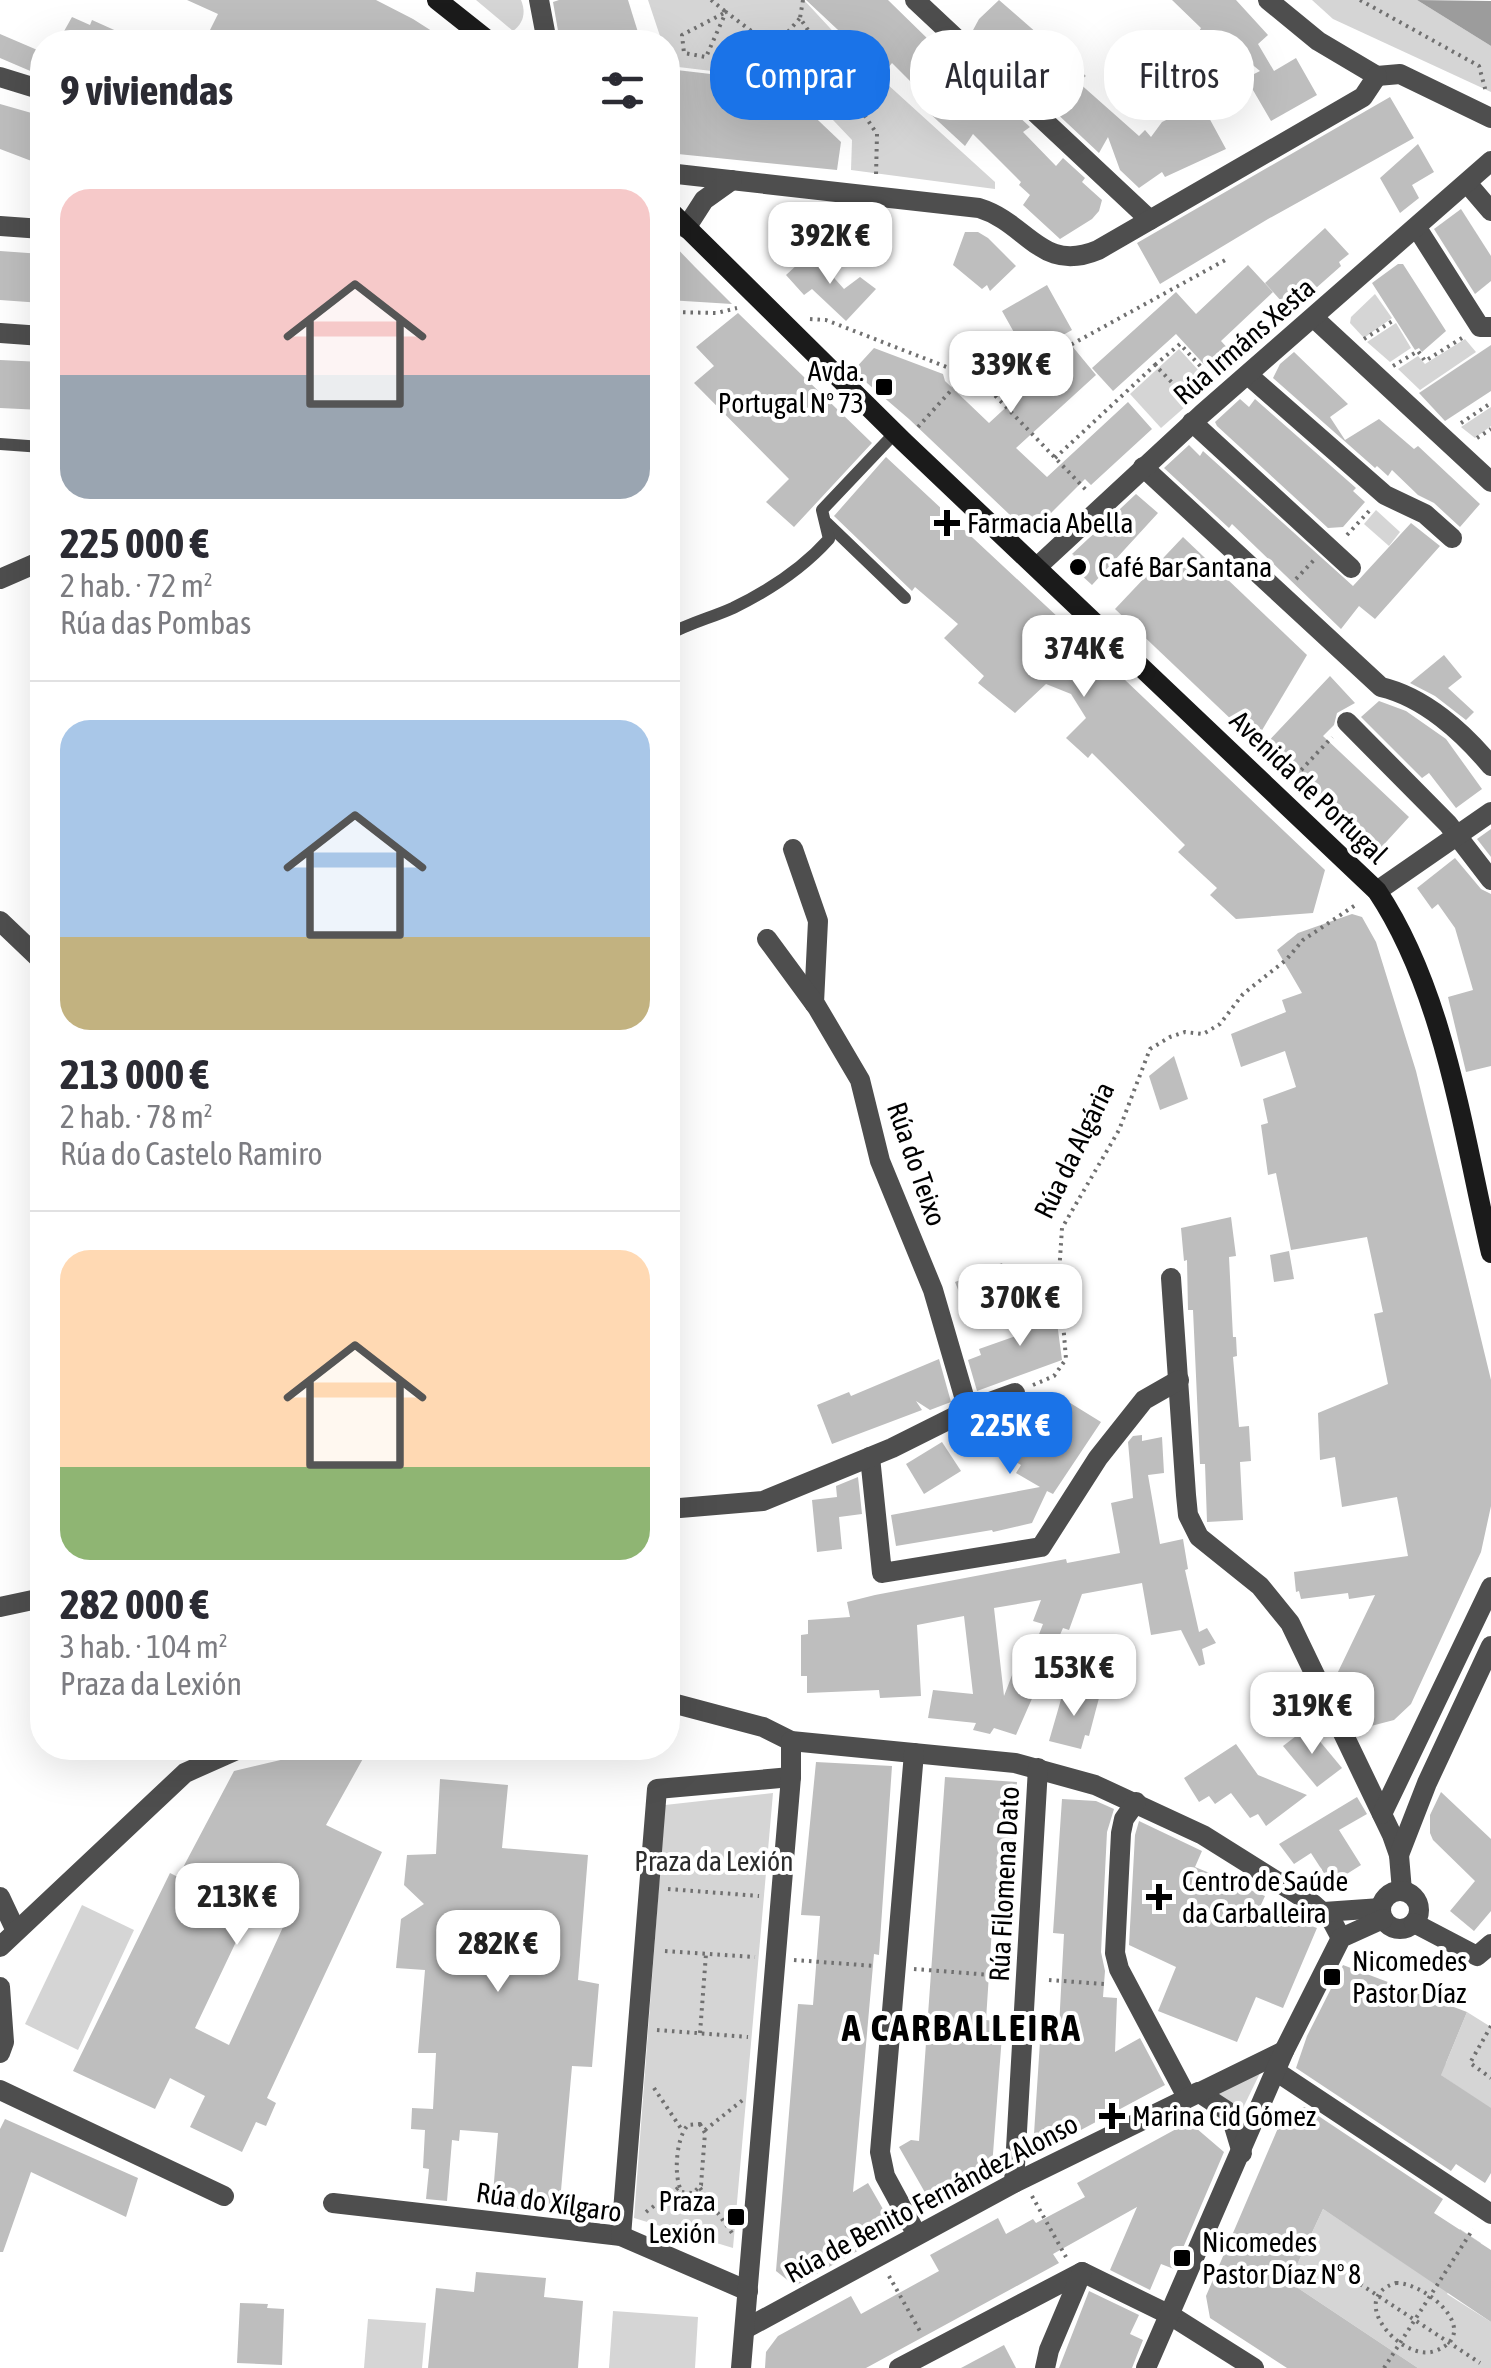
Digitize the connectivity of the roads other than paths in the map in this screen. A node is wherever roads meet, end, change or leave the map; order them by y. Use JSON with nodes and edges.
{"nodes":[{"id":1,"x":437,"y":0,"type":"edge"},
{"id":2,"x":538,"y":0,"type":"edge"},
{"id":3,"x":915,"y":0,"type":"edge"},
{"id":4,"x":1268,"y":0,"type":"edge"},
{"id":5,"x":475,"y":30,"type":"edge"},
{"id":6,"x":543,"y":30,"type":"edge"},
{"id":7,"x":1377,"y":76,"type":"junction"},
{"id":8,"x":0,"y":77,"type":"edge"},
{"id":9,"x":30,"y":86,"type":"edge"},
{"id":10,"x":1491,"y":118,"type":"edge"},
{"id":11,"x":1491,"y":161,"type":"edge"},
{"id":12,"x":680,"y":174,"type":"edge"},
{"id":13,"x":698,"y":176,"type":"junction"},
{"id":14,"x":732,"y":180,"type":"junction"},
{"id":15,"x":1468,"y":184,"type":"junction"},
{"id":16,"x":680,"y":185,"type":"edge"},
{"id":17,"x":1491,"y":211,"type":"edge"},
{"id":18,"x":1150,"y":220,"type":"junction"},
{"id":19,"x":680,"y":222,"type":"edge"},
{"id":20,"x":0,"y":226,"type":"edge"},
{"id":21,"x":30,"y":228,"type":"edge"},
{"id":22,"x":686,"y":228,"type":"junction"},
{"id":23,"x":1417,"y":228,"type":"junction"},
{"id":24,"x":1314,"y":318,"type":"junction"},
{"id":25,"x":1485,"y":326,"type":"edge"},
{"id":26,"x":0,"y":333,"type":"edge"},
{"id":27,"x":30,"y":335,"type":"edge"},
{"id":28,"x":1248,"y":375,"type":"junction"},
{"id":29,"x":1197,"y":418,"type":"junction"},
{"id":30,"x":899,"y":437,"type":"junction"},
{"id":31,"x":0,"y":444,"type":"edge"},
{"id":32,"x":30,"y":446,"type":"edge"},
{"id":33,"x":1143,"y":467,"type":"junction"},
{"id":34,"x":1491,"y":482,"type":"edge"},
{"id":35,"x":826,"y":522,"type":"junction"},
{"id":36,"x":1452,"y":538,"type":"dead end"},
{"id":37,"x":30,"y":566,"type":"edge"},
{"id":38,"x":1038,"y":567,"type":"junction"},
{"id":39,"x":1351,"y":568,"type":"dead end"},
{"id":40,"x":0,"y":578,"type":"edge"},
{"id":41,"x":904,"y":598,"type":"dead end"},
{"id":42,"x":680,"y":628,"type":"edge"},
{"id":43,"x":1347,"y":722,"type":"road end"},
{"id":44,"x":1491,"y":766,"type":"edge"},
{"id":45,"x":1491,"y":812,"type":"edge"},
{"id":46,"x":1457,"y":836,"type":"junction"},
{"id":47,"x":794,"y":849,"type":"dead end"},
{"id":48,"x":1491,"y":880,"type":"edge"},
{"id":49,"x":1377,"y":891,"type":"junction"},
{"id":50,"x":0,"y":920,"type":"edge"},
{"id":51,"x":767,"y":939,"type":"dead end"},
{"id":52,"x":30,"y":949,"type":"edge"},
{"id":53,"x":814,"y":1003,"type":"junction"},
{"id":54,"x":1491,"y":1253,"type":"edge"},
{"id":55,"x":1171,"y":1278,"type":"dead end"},
{"id":56,"x":1179,"y":1380,"type":"junction"},
{"id":57,"x":1015,"y":1392,"type":"road end"},
{"id":58,"x":968,"y":1410,"type":"junction"},
{"id":59,"x":870,"y":1457,"type":"junction"},
{"id":60,"x":680,"y":1509,"type":"edge"},
{"id":61,"x":1491,"y":1588,"type":"edge"},
{"id":62,"x":30,"y":1601,"type":"edge"},
{"id":63,"x":0,"y":1607,"type":"edge"},
{"id":64,"x":1491,"y":1646,"type":"edge"},
{"id":65,"x":680,"y":1705,"type":"edge"},
{"id":66,"x":791,"y":1742,"type":"junction"},
{"id":67,"x":914,"y":1753,"type":"junction"},
{"id":68,"x":215,"y":1760,"type":"edge"},
{"id":69,"x":1038,"y":1768,"type":"junction"},
{"id":70,"x":792,"y":1777,"type":"junction"},
{"id":71,"x":1136,"y":1802,"type":"junction"},
{"id":72,"x":1382,"y":1814,"type":"junction"},
{"id":73,"x":1399,"y":1854,"type":"junction"},
{"id":74,"x":1402,"y":1891,"type":"junction"},
{"id":75,"x":0,"y":1897,"type":"edge"},
{"id":76,"x":1324,"y":1912,"type":"junction"},
{"id":77,"x":1382,"y":1913,"type":"junction"},
{"id":78,"x":1414,"y":1923,"type":"junction"},
{"id":79,"x":16,"y":1931,"type":"junction"},
{"id":80,"x":1341,"y":1938,"type":"junction"},
{"id":81,"x":0,"y":1947,"type":"edge"},
{"id":82,"x":1484,"y":1950,"type":"edge"},
{"id":83,"x":0,"y":1987,"type":"edge"},
{"id":84,"x":1284,"y":2051,"type":"junction"},
{"id":85,"x":0,"y":2053,"type":"edge"},
{"id":86,"x":1277,"y":2072,"type":"junction"},
{"id":87,"x":0,"y":2090,"type":"edge"},
{"id":88,"x":1192,"y":2094,"type":"junction"},
{"id":89,"x":1242,"y":2153,"type":"junction"},
{"id":90,"x":1018,"y":2181,"type":"junction"},
{"id":91,"x":224,"y":2196,"type":"dead end"},
{"id":92,"x":333,"y":2204,"type":"dead end"},
{"id":93,"x":1488,"y":2212,"type":"edge"},
{"id":94,"x":621,"y":2233,"type":"junction"},
{"id":95,"x":917,"y":2235,"type":"junction"},
{"id":96,"x":1078,"y":2273,"type":"junction"},
{"id":97,"x":748,"y":2290,"type":"junction"},
{"id":98,"x":1170,"y":2315,"type":"junction"},
{"id":99,"x":745,"y":2329,"type":"junction"},
{"id":100,"x":740,"y":2368,"type":"edge"},
{"id":101,"x":898,"y":2368,"type":"edge"},
{"id":102,"x":1045,"y":2368,"type":"edge"},
{"id":103,"x":1146,"y":2368,"type":"edge"},
{"id":104,"x":1254,"y":2368,"type":"edge"}],
"edges":[{"from":1,"to":5,"type":"street"},
{"from":2,"to":6,"type":"street"},
{"from":3,"to":18,"type":"street"},
{"from":4,"to":7,"type":"street"},
{"from":7,"to":10,"type":"street"},
{"from":7,"to":18,"type":"street"},
{"from":8,"to":9,"type":"street"},
{"from":11,"to":15,"type":"street","name":"Rúa Irmáns Xesta"},
{"from":12,"to":13,"type":"street"},
{"from":13,"to":14,"type":"street"},
{"from":13,"to":16,"type":"street"},
{"from":14,"to":18,"type":"street"},
{"from":14,"to":22,"type":"street"},
{"from":15,"to":17,"type":"street"},
{"from":15,"to":23,"type":"street","name":"Rúa Irmáns Xesta"},
{"from":19,"to":22,"type":"street","name":"Avenida de Portugal"},
{"from":20,"to":21,"type":"street"},
{"from":22,"to":30,"type":"street","name":"Avenida de Portugal"},
{"from":23,"to":24,"type":"street","name":"Rúa Irmáns Xesta"},
{"from":23,"to":25,"type":"street"},
{"from":24,"to":28,"type":"street","name":"Rúa Irmáns Xesta"},
{"from":24,"to":34,"type":"street"},
{"from":26,"to":27,"type":"street"},
{"from":28,"to":29,"type":"street","name":"Rúa Irmáns Xesta"},
{"from":28,"to":36,"type":"street"},
{"from":29,"to":33,"type":"street","name":"Rúa Irmáns Xesta"},
{"from":29,"to":39,"type":"street"},
{"from":30,"to":35,"type":"lane"},
{"from":30,"to":38,"type":"street","name":"Avenida de Portugal"},
{"from":31,"to":32,"type":"lane"},
{"from":33,"to":38,"type":"street","name":"Rúa Irmáns Xesta"},
{"from":33,"to":44,"type":"street"},
{"from":35,"to":41,"type":"lane"},
{"from":35,"to":42,"type":"lane"},
{"from":37,"to":40,"type":"street"},
{"from":38,"to":49,"type":"street","name":"Avenida de Portugal"},
{"from":43,"to":46,"type":"street"},
{"from":45,"to":46,"type":"street"},
{"from":46,"to":48,"type":"street"},
{"from":46,"to":49,"type":"street"},
{"from":47,"to":53,"type":"street"},
{"from":49,"to":54,"type":"street","name":"Avenida de Portugal"},
{"from":50,"to":52,"type":"street"},
{"from":51,"to":53,"type":"street","name":"Rúa do Teixo"},
{"from":53,"to":58,"type":"street","name":"Rúa do Teixo"},
{"from":55,"to":56,"type":"street"},
{"from":56,"to":59,"type":"street"},
{"from":56,"to":72,"type":"street"},
{"from":57,"to":58,"type":"street"},
{"from":58,"to":59,"type":"street"},
{"from":59,"to":60,"type":"street"},
{"from":61,"to":72,"type":"street"},
{"from":62,"to":63,"type":"street"},
{"from":64,"to":73,"type":"street"},
{"from":65,"to":66,"type":"street"},
{"from":66,"to":67,"type":"street"},
{"from":66,"to":70,"type":"street"},
{"from":67,"to":69,"type":"street"},
{"from":67,"to":95,"type":"street"},
{"from":68,"to":79,"type":"street"},
{"from":69,"to":71,"type":"street"},
{"from":69,"to":90,"type":"street","name":"Rúa Filomena Dato"},
{"from":70,"to":94,"type":"street"},
{"from":70,"to":97,"type":"street"},
{"from":71,"to":76,"type":"street"},
{"from":71,"to":88,"type":"street"},
{"from":72,"to":73,"type":"street"},
{"from":73,"to":74,"type":"street"},
{"from":74,"to":77,"type":"street"},
{"from":74,"to":78,"type":"street"},
{"from":75,"to":79,"type":"street"},
{"from":76,"to":77,"type":"street"},
{"from":76,"to":80,"type":"street"},
{"from":77,"to":78,"type":"street"},
{"from":77,"to":80,"type":"street"},
{"from":78,"to":82,"type":"street"},
{"from":79,"to":81,"type":"street"},
{"from":80,"to":84,"type":"street"},
{"from":83,"to":85,"type":"street"},
{"from":84,"to":86,"type":"street"},
{"from":84,"to":88,"type":"street","name":"Rúa de Benito Fernández Alonso"},
{"from":86,"to":89,"type":"street"},
{"from":86,"to":93,"type":"street"},
{"from":87,"to":91,"type":"street"},
{"from":88,"to":89,"type":"street"},
{"from":88,"to":90,"type":"street","name":"Rúa de Benito Fernández Alonso"},
{"from":89,"to":98,"type":"street"},
{"from":90,"to":95,"type":"street","name":"Rúa de Benito Fernández Alonso"},
{"from":92,"to":94,"type":"street","name":"Rúa do Xílgaro"},
{"from":94,"to":97,"type":"street","name":"Rúa do Xílgaro"},
{"from":95,"to":99,"type":"street","name":"Rúa de Benito Fernández Alonso"},
{"from":96,"to":98,"type":"street"},
{"from":96,"to":101,"type":"street"},
{"from":96,"to":102,"type":"street"},
{"from":97,"to":99,"type":"street"},
{"from":98,"to":103,"type":"street"},
{"from":98,"to":104,"type":"street"},
{"from":99,"to":100,"type":"street"}]}
